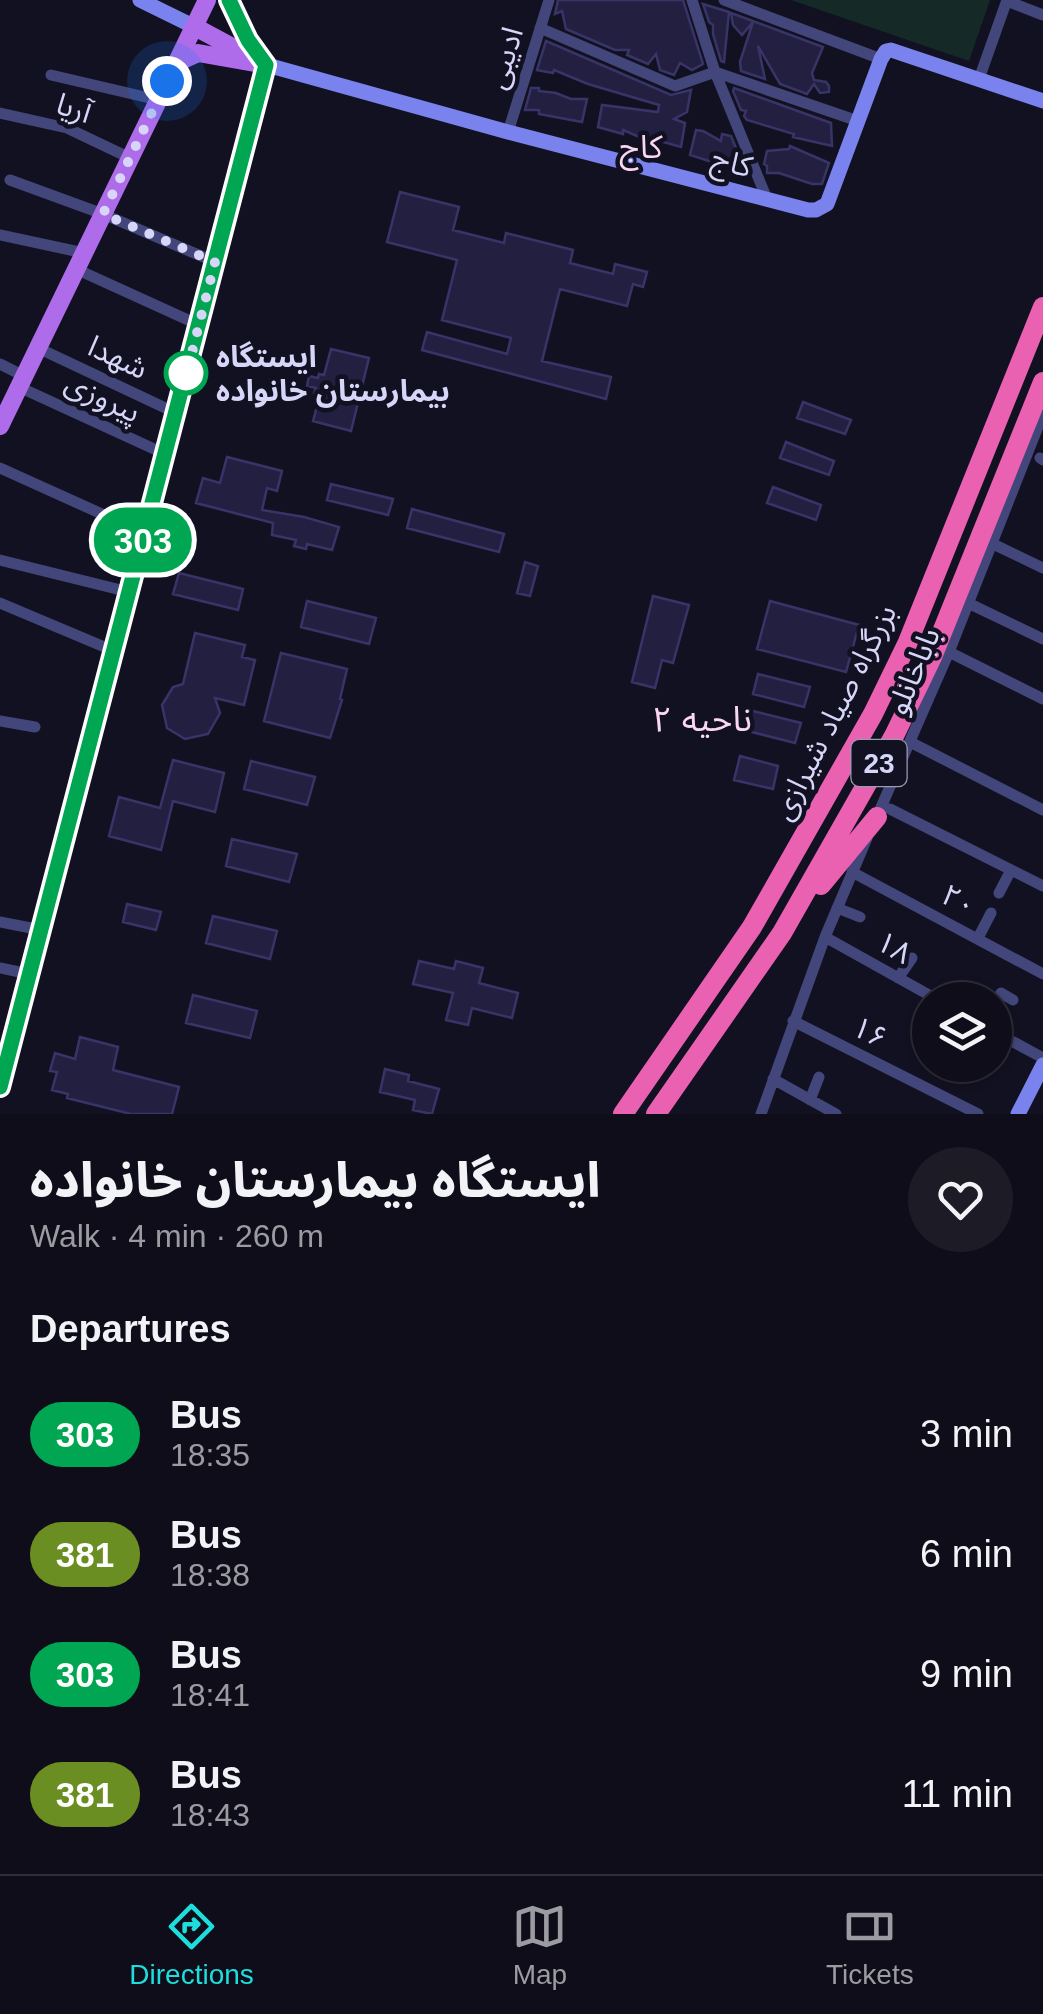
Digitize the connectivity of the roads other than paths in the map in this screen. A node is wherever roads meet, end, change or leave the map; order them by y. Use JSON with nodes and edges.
{"nodes":[{"id":1,"x":140,"y":0,"type":"edge"},
{"id":2,"x":207,"y":0,"type":"edge"},
{"id":3,"x":230,"y":0,"type":"edge"},
{"id":4,"x":549,"y":0,"type":"edge"},
{"id":5,"x":692,"y":0,"type":"edge"},
{"id":6,"x":724,"y":0,"type":"edge"},
{"id":7,"x":1007,"y":1,"type":"edge"},
{"id":8,"x":1043,"y":14,"type":"edge"},
{"id":9,"x":195,"y":27,"type":"junction"},
{"id":10,"x":540,"y":28,"type":"junction"},
{"id":11,"x":880,"y":60,"type":"junction"},
{"id":12,"x":176,"y":63,"type":"junction"},
{"id":13,"x":266,"y":65,"type":"junction"},
{"id":14,"x":715,"y":72,"type":"junction"},
{"id":15,"x":51,"y":75,"type":"dead end"},
{"id":16,"x":979,"y":79,"type":"junction"},
{"id":17,"x":158,"y":100,"type":"junction"},
{"id":18,"x":1043,"y":101,"type":"edge"},
{"id":19,"x":0,"y":113,"type":"edge"},
{"id":20,"x":858,"y":122,"type":"junction"},
{"id":21,"x":508,"y":132,"type":"junction"},
{"id":22,"x":130,"y":158,"type":"junction"},
{"id":23,"x":10,"y":180,"type":"dead end"},
{"id":24,"x":767,"y":199,"type":"junction"},
{"id":25,"x":103,"y":214,"type":"junction"},
{"id":26,"x":0,"y":235,"type":"edge"},
{"id":27,"x":80,"y":261,"type":"junction"},
{"id":28,"x":215,"y":262,"type":"junction"},
{"id":29,"x":1043,"y":307,"type":"edge"},
{"id":30,"x":199,"y":325,"type":"junction"},
{"id":31,"x":38,"y":348,"type":"junction"},
{"id":32,"x":0,"y":364,"type":"edge"},
{"id":33,"x":22,"y":382,"type":"junction"},
{"id":34,"x":1043,"y":382,"type":"edge"},
{"id":35,"x":176,"y":412,"type":"junction"},
{"id":36,"x":1043,"y":414,"type":"edge"},
{"id":37,"x":0,"y":426,"type":"edge"},
{"id":38,"x":165,"y":454,"type":"junction"},
{"id":39,"x":0,"y":468,"type":"edge"},
{"id":40,"x":144,"y":533,"type":"junction"},
{"id":41,"x":991,"y":543,"type":"junction"},
{"id":42,"x":0,"y":560,"type":"edge"},
{"id":43,"x":1043,"y":568,"type":"edge"},
{"id":44,"x":129,"y":592,"type":"junction"},
{"id":45,"x":0,"y":603,"type":"edge"},
{"id":46,"x":968,"y":603,"type":"junction"},
{"id":47,"x":1043,"y":639,"type":"edge"},
{"id":48,"x":114,"y":651,"type":"junction"},
{"id":49,"x":949,"y":652,"type":"junction"},
{"id":50,"x":1043,"y":699,"type":"edge"},
{"id":51,"x":0,"y":721,"type":"edge"},
{"id":52,"x":35,"y":727,"type":"dead end"},
{"id":53,"x":910,"y":742,"type":"junction"},
{"id":54,"x":1043,"y":810,"type":"edge"},
{"id":55,"x":883,"y":813,"type":"junction"},
{"id":56,"x":1012,"y":870,"type":"junction"},
{"id":57,"x":852,"y":872,"type":"junction"},
{"id":58,"x":1043,"y":886,"type":"edge"},
{"id":59,"x":999,"y":893,"type":"dead end"},
{"id":60,"x":836,"y":908,"type":"junction"},
{"id":61,"x":991,"y":913,"type":"dead end"},
{"id":62,"x":860,"y":918,"type":"dead end"},
{"id":63,"x":0,"y":922,"type":"edge"},
{"id":64,"x":41,"y":930,"type":"junction"},
{"id":65,"x":782,"y":933,"type":"junction"},
{"id":66,"x":825,"y":937,"type":"junction"},
{"id":67,"x":978,"y":938,"type":"junction"},
{"id":68,"x":912,"y":958,"type":"dead end"},
{"id":69,"x":0,"y":968,"type":"edge"},
{"id":70,"x":30,"y":974,"type":"junction"},
{"id":71,"x":1043,"y":974,"type":"edge"},
{"id":72,"x":898,"y":978,"type":"junction"},
{"id":73,"x":912,"y":986,"type":"edge"},
{"id":74,"x":794,"y":1021,"type":"junction"},
{"id":75,"x":1012,"y":1043,"type":"edge"},
{"id":76,"x":1043,"y":1062,"type":"edge"},
{"id":77,"x":819,"y":1077,"type":"dead end"},
{"id":78,"x":772,"y":1079,"type":"junction"},
{"id":79,"x":0,"y":1087,"type":"edge"},
{"id":80,"x":810,"y":1100,"type":"junction"},
{"id":81,"x":623,"y":1114,"type":"edge"},
{"id":82,"x":656,"y":1114,"type":"edge"},
{"id":83,"x":761,"y":1114,"type":"edge"},
{"id":84,"x":836,"y":1114,"type":"edge"},
{"id":85,"x":978,"y":1114,"type":"edge"},
{"id":86,"x":1018,"y":1114,"type":"edge"}],
"edges":[{"from":1,"to":9,"type":"main road"},
{"from":2,"to":9,"type":"main road"},
{"from":3,"to":13,"type":"main road"},
{"from":4,"to":10,"type":"street","name":"ادیبی"},
{"from":5,"to":14,"type":"street"},
{"from":6,"to":11,"type":"street"},
{"from":7,"to":8,"type":"street"},
{"from":7,"to":16,"type":"street"},
{"from":9,"to":12,"type":"main road"},
{"from":9,"to":13,"type":"main road","name":"کاج"},
{"from":10,"to":14,"type":"street"},
{"from":10,"to":21,"type":"street","name":"ادیبی"},
{"from":11,"to":16,"type":"main road"},
{"from":11,"to":20,"type":"main road","name":"کاج"},
{"from":12,"to":13,"type":"main road"},
{"from":12,"to":17,"type":"main road"},
{"from":13,"to":21,"type":"main road","name":"کاج"},
{"from":13,"to":28,"type":"main road"},
{"from":14,"to":20,"type":"street"},
{"from":14,"to":24,"type":"street"},
{"from":15,"to":17,"type":"street"},
{"from":16,"to":18,"type":"main road"},
{"from":17,"to":22,"type":"main road"},
{"from":19,"to":22,"type":"street","name":"آریا"},
{"from":20,"to":24,"type":"main road","name":"کاج"},
{"from":21,"to":24,"type":"main road","name":"کاج"},
{"from":22,"to":25,"type":"main road"},
{"from":23,"to":25,"type":"street"},
{"from":25,"to":27,"type":"main road"},
{"from":25,"to":28,"type":"street"},
{"from":26,"to":27,"type":"street"},
{"from":27,"to":30,"type":"street"},
{"from":27,"to":31,"type":"main road"},
{"from":28,"to":30,"type":"main road"},
{"from":29,"to":81,"type":"highway","name":"بزرگراه صیاد شیرازی","number":"23"},
{"from":30,"to":35,"type":"main road"},
{"from":31,"to":33,"type":"main road"},
{"from":31,"to":35,"type":"street","name":"شهدا"},
{"from":32,"to":33,"type":"street","name":"پیروزی"},
{"from":33,"to":37,"type":"main road"},
{"from":33,"to":38,"type":"street","name":"پیروزی"},
{"from":34,"to":65,"type":"highway","name":"بزرگراه صیاد شیرازی","number":"23"},
{"from":35,"to":38,"type":"main road"},
{"from":36,"to":41,"type":"street","name":"باباخانلو"},
{"from":38,"to":40,"type":"main road"},
{"from":39,"to":40,"type":"street"},
{"from":40,"to":44,"type":"main road"},
{"from":41,"to":43,"type":"street"},
{"from":41,"to":46,"type":"street","name":"باباخانلو"},
{"from":42,"to":44,"type":"street"},
{"from":44,"to":48,"type":"main road"},
{"from":45,"to":48,"type":"street"},
{"from":46,"to":47,"type":"street"},
{"from":46,"to":49,"type":"street","name":"باباخانلو"},
{"from":48,"to":64,"type":"main road"},
{"from":49,"to":50,"type":"street"},
{"from":49,"to":53,"type":"street","name":"باباخانلو"},
{"from":51,"to":52,"type":"street"},
{"from":53,"to":54,"type":"street"},
{"from":53,"to":55,"type":"street","name":"باباخانلو"},
{"from":55,"to":56,"type":"street"},
{"from":55,"to":57,"type":"street","name":"باباخانلو"},
{"from":55,"to":65,"type":"highway"},
{"from":56,"to":58,"type":"street"},
{"from":56,"to":59,"type":"street"},
{"from":57,"to":60,"type":"street","name":"باباخانلو"},
{"from":57,"to":67,"type":"street","name":"۲۰"},
{"from":60,"to":62,"type":"street"},
{"from":60,"to":66,"type":"street","name":"باباخانلو"},
{"from":61,"to":67,"type":"street"},
{"from":63,"to":64,"type":"street"},
{"from":64,"to":70,"type":"main road"},
{"from":65,"to":82,"type":"highway","name":"بزرگراه صیاد شیرازی","number":"23"},
{"from":66,"to":72,"type":"street","name":"۱۸"},
{"from":66,"to":74,"type":"street","name":"باباخانلو"},
{"from":67,"to":71,"type":"street","name":"۲۰"},
{"from":68,"to":72,"type":"street"},
{"from":69,"to":70,"type":"street"},
{"from":70,"to":79,"type":"main road"},
{"from":72,"to":73,"type":"street","name":"۱۸"},
{"from":74,"to":78,"type":"street","name":"باباخانلو"},
{"from":74,"to":85,"type":"street","name":"۱۶"},
{"from":75,"to":76,"type":"street"},
{"from":76,"to":86,"type":"main road"},
{"from":77,"to":80,"type":"street"},
{"from":78,"to":80,"type":"street"},
{"from":78,"to":83,"type":"street","name":"باباخانلو"},
{"from":80,"to":84,"type":"street"}]}
